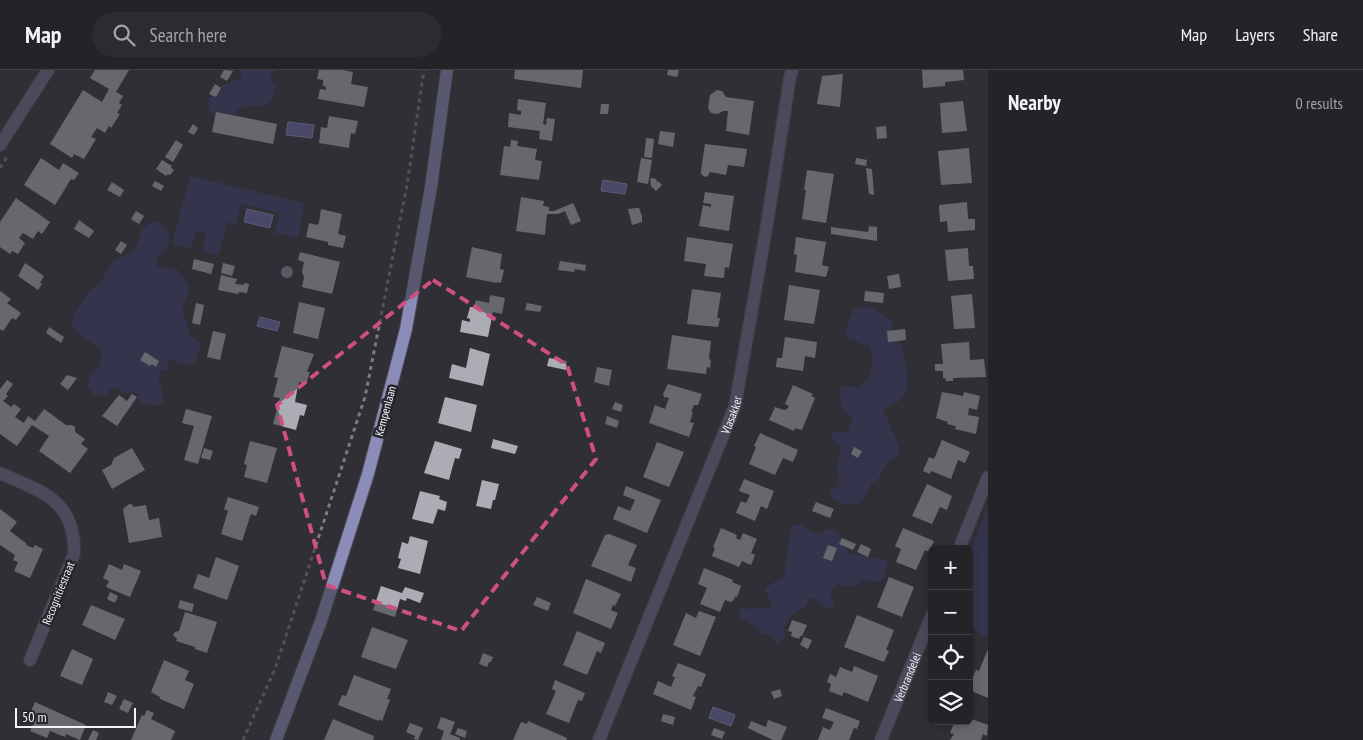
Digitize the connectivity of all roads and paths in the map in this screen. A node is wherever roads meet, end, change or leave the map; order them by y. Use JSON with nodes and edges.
{"nodes":[{"id":1,"x":48,"y":70,"type":"edge"},
{"id":2,"x":424,"y":70,"type":"edge"},
{"id":3,"x":447,"y":70,"type":"edge"},
{"id":4,"x":792,"y":70,"type":"edge"},
{"id":5,"x":0,"y":146,"type":"edge"},
{"id":6,"x":0,"y":473,"type":"edge"},
{"id":7,"x":988,"y":478,"type":"edge"},
{"id":8,"x":961,"y":545,"type":"edge"},
{"id":9,"x":928,"y":625,"type":"edge"},
{"id":10,"x":30,"y":660,"type":"dead end"},
{"id":11,"x":243,"y":740,"type":"edge"},
{"id":12,"x":276,"y":740,"type":"edge"},
{"id":13,"x":599,"y":740,"type":"edge"},
{"id":14,"x":881,"y":740,"type":"edge"}],
"edges":[{"from":1,"to":5,"type":"street"},
{"from":2,"to":11,"type":"path"},
{"from":3,"to":12,"type":"main road","name":"Kempenlaan"},
{"from":4,"to":13,"type":"street","name":"Vlasakker"},
{"from":6,"to":10,"type":"street","name":"Recognitiestraat"},
{"from":7,"to":8,"type":"street"},
{"from":9,"to":14,"type":"street","name":"Verbrandelei"}]}
